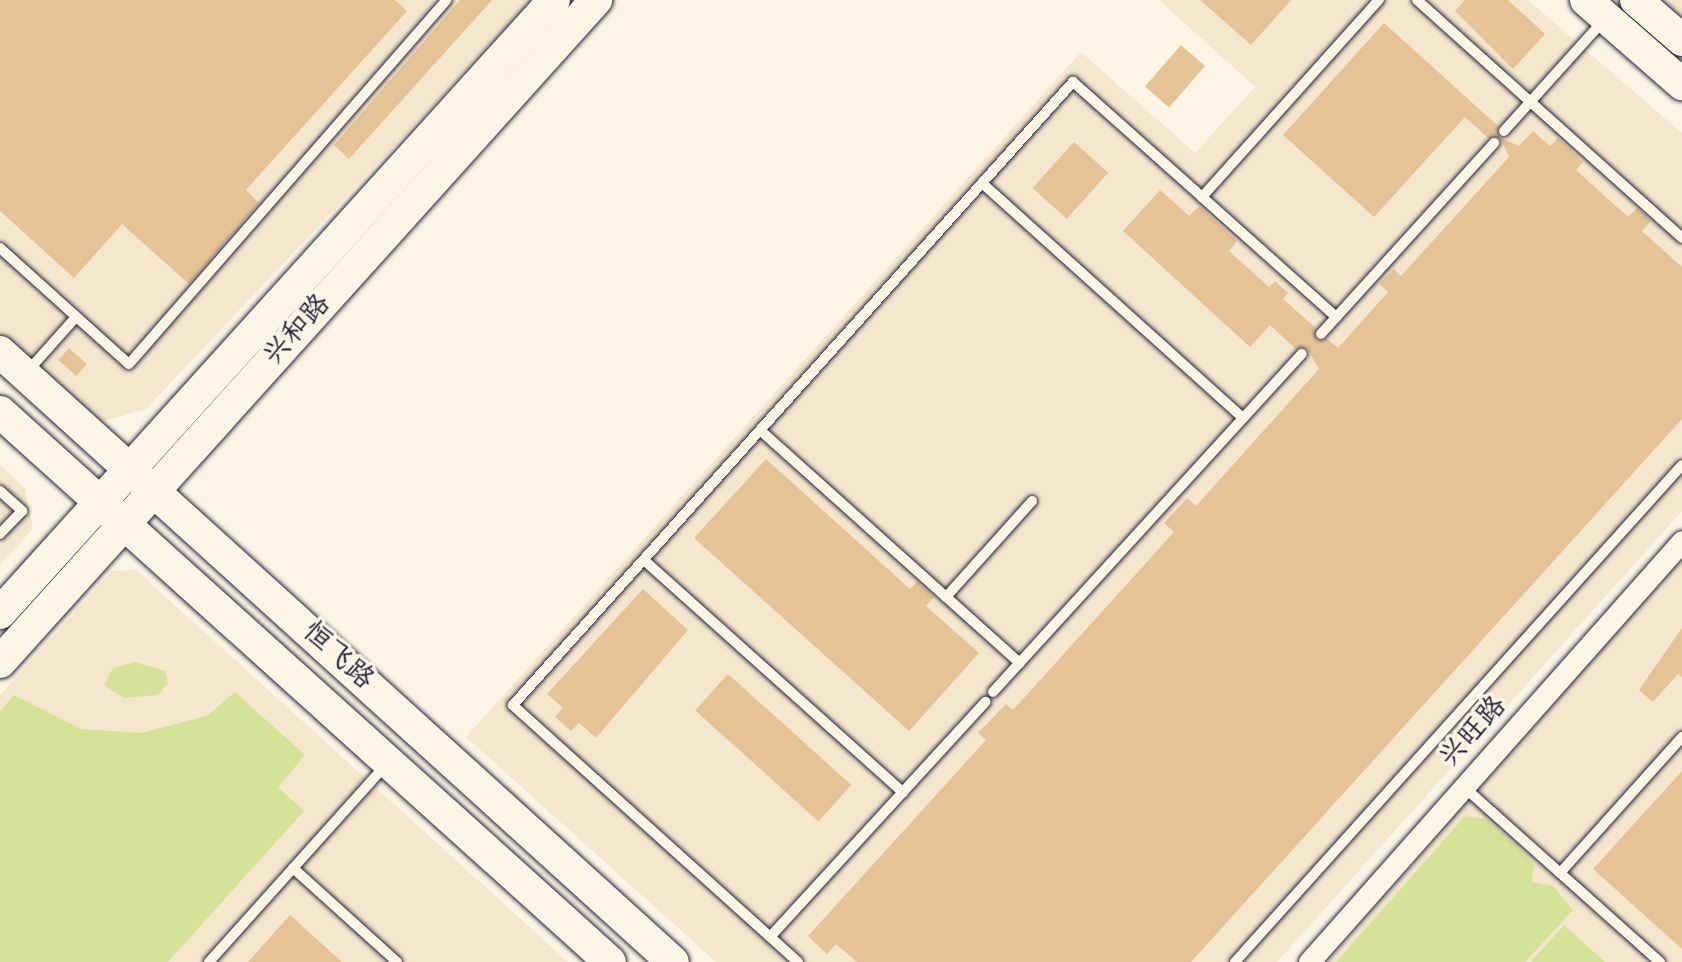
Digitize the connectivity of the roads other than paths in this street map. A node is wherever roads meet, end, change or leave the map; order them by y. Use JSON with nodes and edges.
{"nodes":[{"id":1,"x":447,"y":0,"type":"edge"},
{"id":2,"x":554,"y":0,"type":"edge"},
{"id":3,"x":596,"y":0,"type":"edge"},
{"id":4,"x":1379,"y":0,"type":"edge"},
{"id":5,"x":1418,"y":0,"type":"edge"},
{"id":6,"x":1636,"y":0,"type":"edge"},
{"id":7,"x":1596,"y":9,"type":"edge"},
{"id":8,"x":1682,"y":40,"type":"edge"},
{"id":9,"x":1682,"y":84,"type":"edge"},
{"id":10,"x":1531,"y":102,"type":"junction"},
{"id":11,"x":1504,"y":131,"type":"dead end"},
{"id":12,"x":1494,"y":142,"type":"dead end"},
{"id":13,"x":982,"y":183,"type":"junction"},
{"id":14,"x":1202,"y":197,"type":"junction"},
{"id":15,"x":1682,"y":238,"type":"edge"},
{"id":16,"x":0,"y":248,"type":"edge"},
{"id":17,"x":76,"y":317,"type":"junction"},
{"id":18,"x":1336,"y":317,"type":"junction"},
{"id":19,"x":1321,"y":334,"type":"dead end"},
{"id":20,"x":0,"y":352,"type":"edge"},
{"id":21,"x":1302,"y":354,"type":"dead end"},
{"id":22,"x":25,"y":374,"type":"junction"},
{"id":23,"x":0,"y":412,"type":"edge"},
{"id":24,"x":1243,"y":418,"type":"junction"},
{"id":25,"x":760,"y":430,"type":"junction"},
{"id":26,"x":1682,"y":465,"type":"edge"},
{"id":27,"x":130,"y":469,"type":"junction"},
{"id":28,"x":154,"y":490,"type":"junction"},
{"id":29,"x":0,"y":491,"type":"edge"},
{"id":30,"x":1032,"y":501,"type":"dead end"},
{"id":31,"x":100,"y":503,"type":"junction"},
{"id":32,"x":123,"y":524,"type":"junction"},
{"id":33,"x":0,"y":534,"type":"edge"},
{"id":34,"x":1682,"y":541,"type":"edge"},
{"id":35,"x":644,"y":560,"type":"junction"},
{"id":36,"x":946,"y":597,"type":"junction"},
{"id":37,"x":0,"y":613,"type":"edge"},
{"id":38,"x":0,"y":662,"type":"edge"},
{"id":39,"x":1020,"y":663,"type":"junction"},
{"id":40,"x":993,"y":692,"type":"dead end"},
{"id":41,"x":985,"y":702,"type":"dead end"},
{"id":42,"x":1682,"y":737,"type":"edge"},
{"id":43,"x":388,"y":762,"type":"junction"},
{"id":44,"x":1464,"y":787,"type":"junction"},
{"id":45,"x":902,"y":792,"type":"junction"},
{"id":46,"x":293,"y":868,"type":"junction"},
{"id":47,"x":1560,"y":873,"type":"junction"},
{"id":48,"x":771,"y":937,"type":"junction"},
{"id":49,"x":209,"y":962,"type":"edge"},
{"id":50,"x":397,"y":962,"type":"edge"},
{"id":51,"x":610,"y":962,"type":"edge"},
{"id":52,"x":673,"y":962,"type":"edge"},
{"id":53,"x":798,"y":962,"type":"edge"},
{"id":54,"x":1235,"y":962,"type":"edge"},
{"id":55,"x":1309,"y":962,"type":"edge"},
{"id":56,"x":1661,"y":962,"type":"edge"}],
"edges":[{"from":1,"to":17,"type":"lane"},
{"from":2,"to":27,"type":"main road","name":"兴和路"},
{"from":3,"to":28,"type":"main road","name":"兴和路"},
{"from":4,"to":14,"type":"lane"},
{"from":5,"to":10,"type":"lane"},
{"from":6,"to":8,"type":"main road"},
{"from":7,"to":9,"type":"main road"},
{"from":7,"to":10,"type":"lane"},
{"from":10,"to":11,"type":"lane"},
{"from":10,"to":15,"type":"lane"},
{"from":12,"to":18,"type":"lane"},
{"from":13,"to":14,"type":"lane"},
{"from":13,"to":24,"type":"lane"},
{"from":13,"to":25,"type":"lane"},
{"from":14,"to":18,"type":"lane"},
{"from":16,"to":17,"type":"lane"},
{"from":17,"to":22,"type":"lane"},
{"from":18,"to":19,"type":"lane"},
{"from":20,"to":22,"type":"main road","name":"恒飞路"},
{"from":21,"to":24,"type":"lane"},
{"from":22,"to":27,"type":"main road","name":"恒飞路"},
{"from":23,"to":31,"type":"main road","name":"恒飞路"},
{"from":24,"to":39,"type":"lane"},
{"from":25,"to":35,"type":"lane"},
{"from":25,"to":36,"type":"lane"},
{"from":26,"to":54,"type":"lane"},
{"from":27,"to":28,"type":"main road","name":"恒飞路"},
{"from":27,"to":31,"type":"main road","name":"兴和路"},
{"from":28,"to":32,"type":"main road","name":"兴和路"},
{"from":28,"to":52,"type":"main road","name":"恒飞路"},
{"from":29,"to":33,"type":"lane"},
{"from":30,"to":36,"type":"lane"},
{"from":31,"to":32,"type":"main road","name":"恒飞路"},
{"from":31,"to":37,"type":"main road","name":"兴和路"},
{"from":32,"to":38,"type":"main road","name":"兴和路"},
{"from":32,"to":43,"type":"main road","name":"恒飞路"},
{"from":34,"to":44,"type":"street","name":"兴旺路"},
{"from":35,"to":45,"type":"lane"},
{"from":35,"to":48,"type":"lane"},
{"from":36,"to":39,"type":"lane"},
{"from":39,"to":40,"type":"lane"},
{"from":41,"to":45,"type":"lane"},
{"from":42,"to":47,"type":"lane"},
{"from":43,"to":46,"type":"lane"},
{"from":43,"to":51,"type":"main road","name":"恒飞路"},
{"from":44,"to":47,"type":"lane"},
{"from":44,"to":55,"type":"street","name":"兴旺路"},
{"from":45,"to":48,"type":"lane"},
{"from":46,"to":49,"type":"lane"},
{"from":46,"to":50,"type":"lane"},
{"from":47,"to":56,"type":"lane"},
{"from":48,"to":53,"type":"lane"}]}
